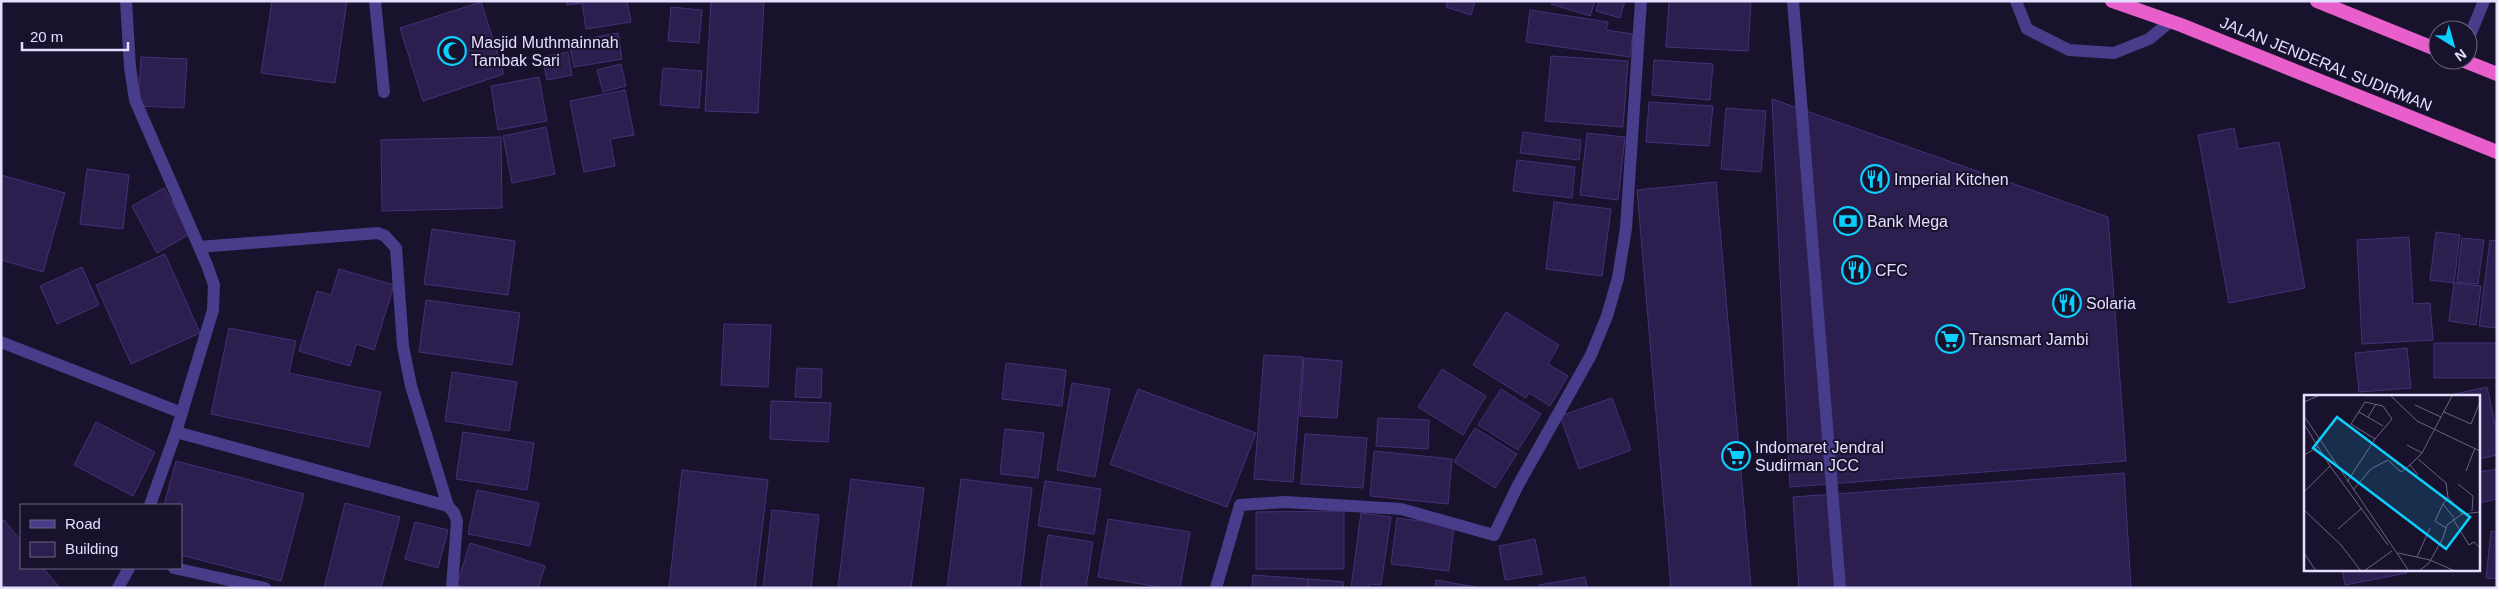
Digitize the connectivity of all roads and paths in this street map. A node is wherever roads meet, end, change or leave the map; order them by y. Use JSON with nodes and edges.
{"nodes":[{"id":1,"x":126,"y":1,"type":"edge"},
{"id":2,"x":375,"y":1,"type":"edge"},
{"id":3,"x":1641,"y":1,"type":"edge"},
{"id":4,"x":1793,"y":1,"type":"edge"},
{"id":5,"x":2016,"y":1,"type":"edge"},
{"id":6,"x":2112,"y":1,"type":"edge"},
{"id":7,"x":2317,"y":1,"type":"edge"},
{"id":8,"x":2484,"y":1,"type":"edge"},
{"id":9,"x":2476,"y":20,"type":"edge"},
{"id":10,"x":2171,"y":21,"type":"junction"},
{"id":11,"x":2428,"y":46,"type":"edge"},
{"id":12,"x":2478,"y":66,"type":"edge"},
{"id":13,"x":2497,"y":74,"type":"edge"},
{"id":14,"x":384,"y":92,"type":"dead end"},
{"id":15,"x":2497,"y":152,"type":"edge"},
{"id":16,"x":199,"y":247,"type":"junction"},
{"id":17,"x":1,"y":342,"type":"edge"},
{"id":18,"x":182,"y":413,"type":"junction"},
{"id":19,"x":176,"y":432,"type":"junction"},
{"id":20,"x":150,"y":504,"type":"edge"},
{"id":21,"x":448,"y":506,"type":"junction"},
{"id":22,"x":128,"y":569,"type":"edge"},
{"id":23,"x":179,"y":569,"type":"edge"},
{"id":24,"x":118,"y":588,"type":"edge"},
{"id":25,"x":265,"y":588,"type":"edge"},
{"id":26,"x":452,"y":588,"type":"edge"},
{"id":27,"x":1216,"y":588,"type":"edge"},
{"id":28,"x":1840,"y":588,"type":"edge"}],
"edges":[{"from":1,"to":16,"type":"street"},
{"from":2,"to":14,"type":"street"},
{"from":3,"to":27,"type":"street"},
{"from":4,"to":28,"type":"street"},
{"from":5,"to":10,"type":"street"},
{"from":6,"to":10,"type":"highway","name":"JALAN JENDERAL SUDIRMAN"},
{"from":7,"to":11,"type":"highway"},
{"from":8,"to":9,"type":"street"},
{"from":10,"to":15,"type":"highway","name":"JALAN JENDERAL SUDIRMAN"},
{"from":12,"to":13,"type":"highway"},
{"from":16,"to":18,"type":"street"},
{"from":16,"to":21,"type":"street"},
{"from":17,"to":18,"type":"street"},
{"from":18,"to":19,"type":"street"},
{"from":19,"to":20,"type":"street"},
{"from":19,"to":21,"type":"street"},
{"from":21,"to":26,"type":"street"},
{"from":22,"to":24,"type":"street"},
{"from":23,"to":25,"type":"street"}]}
